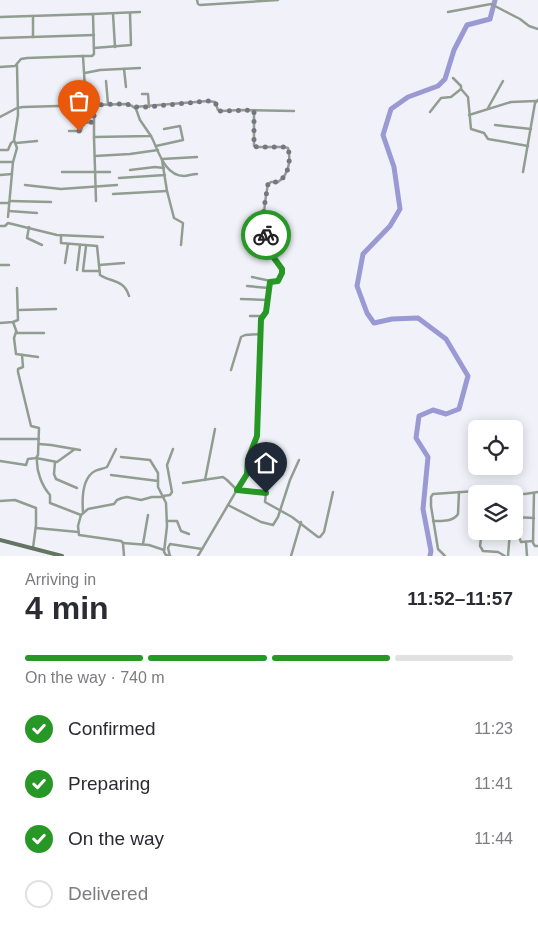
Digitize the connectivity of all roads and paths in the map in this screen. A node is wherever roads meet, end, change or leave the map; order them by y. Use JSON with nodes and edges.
{"nodes":[{"id":1,"x":197,"y":0,"type":"edge"},
{"id":2,"x":278,"y":0,"type":"edge"},
{"id":3,"x":140,"y":12,"type":"dead end"},
{"id":4,"x":448,"y":12,"type":"dead end"},
{"id":5,"x":93,"y":14,"type":"junction"},
{"id":6,"x":113,"y":14,"type":"junction"},
{"id":7,"x":130,"y":14,"type":"junction"},
{"id":8,"x":33,"y":16,"type":"junction"},
{"id":9,"x":0,"y":17,"type":"edge"},
{"id":10,"x":538,"y":29,"type":"edge"},
{"id":11,"x":94,"y":35,"type":"junction"},
{"id":12,"x":33,"y":37,"type":"junction"},
{"id":13,"x":0,"y":38,"type":"edge"},
{"id":14,"x":115,"y":47,"type":"junction"},
{"id":15,"x":94,"y":48,"type":"junction"},
{"id":16,"x":83,"y":56,"type":"junction"},
{"id":17,"x":17,"y":65,"type":"junction"},
{"id":18,"x":0,"y":66,"type":"edge"},
{"id":19,"x":140,"y":68,"type":"dead end"},
{"id":20,"x":124,"y":69,"type":"junction"},
{"id":21,"x":85,"y":74,"type":"junction"},
{"id":22,"x":453,"y":78,"type":"dead end"},
{"id":23,"x":106,"y":81,"type":"dead end"},
{"id":24,"x":503,"y":81,"type":"dead end"},
{"id":25,"x":126,"y":87,"type":"dead end"},
{"id":26,"x":461,"y":89,"type":"junction"},
{"id":27,"x":142,"y":94,"type":"dead end"},
{"id":28,"x":537,"y":101,"type":"edge"},
{"id":29,"x":108,"y":104,"type":"junction"},
{"id":30,"x":86,"y":105,"type":"junction"},
{"id":31,"x":94,"y":105,"type":"junction"},
{"id":32,"x":134,"y":107,"type":"junction"},
{"id":33,"x":150,"y":107,"type":"junction"},
{"id":34,"x":17,"y":108,"type":"junction"},
{"id":35,"x":488,"y":108,"type":"junction"},
{"id":36,"x":254,"y":110,"type":"junction"},
{"id":37,"x":294,"y":111,"type":"dead end"},
{"id":38,"x":430,"y":112,"type":"dead end"},
{"id":39,"x":468,"y":115,"type":"junction"},
{"id":40,"x":0,"y":117,"type":"edge"},
{"id":41,"x":94,"y":122,"type":"junction"},
{"id":42,"x":495,"y":125,"type":"dead end"},
{"id":43,"x":532,"y":125,"type":"junction"},
{"id":44,"x":538,"y":126,"type":"edge"},
{"id":45,"x":164,"y":129,"type":"dead end"},
{"id":46,"x":531,"y":129,"type":"junction"},
{"id":47,"x":69,"y":131,"type":"dead end"},
{"id":48,"x":151,"y":136,"type":"junction"},
{"id":49,"x":94,"y":137,"type":"junction"},
{"id":50,"x":37,"y":141,"type":"dead end"},
{"id":51,"x":15,"y":142,"type":"junction"},
{"id":52,"x":156,"y":146,"type":"junction"},
{"id":53,"x":528,"y":146,"type":"junction"},
{"id":54,"x":0,"y":150,"type":"edge"},
{"id":55,"x":158,"y":150,"type":"junction"},
{"id":56,"x":95,"y":156,"type":"junction"},
{"id":57,"x":197,"y":157,"type":"dead end"},
{"id":58,"x":162,"y":160,"type":"junction"},
{"id":59,"x":0,"y":162,"type":"edge"},
{"id":60,"x":13,"y":162,"type":"junction"},
{"id":61,"x":164,"y":168,"type":"junction"},
{"id":62,"x":130,"y":170,"type":"dead end"},
{"id":63,"x":62,"y":172,"type":"dead end"},
{"id":64,"x":95,"y":172,"type":"junction"},
{"id":65,"x":110,"y":172,"type":"dead end"},
{"id":66,"x":523,"y":172,"type":"dead end"},
{"id":67,"x":12,"y":174,"type":"junction"},
{"id":68,"x":196,"y":174,"type":"dead end"},
{"id":69,"x":0,"y":175,"type":"edge"},
{"id":70,"x":164,"y":175,"type":"junction"},
{"id":71,"x":119,"y":178,"type":"dead end"},
{"id":72,"x":25,"y":185,"type":"dead end"},
{"id":73,"x":117,"y":186,"type":"dead end"},
{"id":74,"x":95,"y":187,"type":"junction"},
{"id":75,"x":167,"y":191,"type":"junction"},
{"id":76,"x":113,"y":194,"type":"dead end"},
{"id":77,"x":96,"y":201,"type":"dead end"},
{"id":78,"x":9,"y":202,"type":"junction"},
{"id":79,"x":51,"y":202,"type":"dead end"},
{"id":80,"x":0,"y":203,"type":"edge"},
{"id":81,"x":8,"y":211,"type":"junction"},
{"id":82,"x":37,"y":213,"type":"dead end"},
{"id":83,"x":8,"y":217,"type":"dead end"},
{"id":84,"x":0,"y":226,"type":"edge"},
{"id":85,"x":29,"y":227,"type":"junction"},
{"id":86,"x":60,"y":235,"type":"junction"},
{"id":87,"x":103,"y":237,"type":"dead end"},
{"id":88,"x":68,"y":244,"type":"junction"},
{"id":89,"x":42,"y":245,"type":"dead end"},
{"id":90,"x":80,"y":245,"type":"junction"},
{"id":91,"x":86,"y":246,"type":"junction"},
{"id":92,"x":181,"y":246,"type":"dead end"},
{"id":93,"x":65,"y":263,"type":"dead end"},
{"id":94,"x":124,"y":263,"type":"dead end"},
{"id":95,"x":0,"y":265,"type":"edge"},
{"id":96,"x":8,"y":265,"type":"dead end"},
{"id":97,"x":99,"y":265,"type":"junction"},
{"id":98,"x":77,"y":270,"type":"dead end"},
{"id":99,"x":99,"y":271,"type":"junction"},
{"id":100,"x":252,"y":277,"type":"dead end"},
{"id":101,"x":271,"y":281,"type":"junction"},
{"id":102,"x":247,"y":286,"type":"dead end"},
{"id":103,"x":17,"y":288,"type":"dead end"},
{"id":104,"x":269,"y":288,"type":"junction"},
{"id":105,"x":129,"y":296,"type":"dead end"},
{"id":106,"x":241,"y":299,"type":"dead end"},
{"id":107,"x":268,"y":300,"type":"junction"},
{"id":108,"x":56,"y":309,"type":"dead end"},
{"id":109,"x":19,"y":310,"type":"junction"},
{"id":110,"x":250,"y":316,"type":"dead end"},
{"id":111,"x":263,"y":316,"type":"junction"},
{"id":112,"x":13,"y":322,"type":"junction"},
{"id":113,"x":0,"y":323,"type":"edge"},
{"id":114,"x":16,"y":332,"type":"junction"},
{"id":115,"x":44,"y":333,"type":"dead end"},
{"id":116,"x":261,"y":334,"type":"junction"},
{"id":117,"x":22,"y":355,"type":"junction"},
{"id":118,"x":38,"y":357,"type":"dead end"},
{"id":119,"x":231,"y":370,"type":"dead end"},
{"id":120,"x":215,"y":429,"type":"dead end"},
{"id":121,"x":0,"y":439,"type":"edge"},
{"id":122,"x":39,"y":439,"type":"junction"},
{"id":123,"x":39,"y":444,"type":"junction"},
{"id":124,"x":116,"y":448,"type":"dead end"},
{"id":125,"x":75,"y":449,"type":"junction"},
{"id":126,"x":173,"y":449,"type":"dead end"},
{"id":127,"x":80,"y":450,"type":"dead end"},
{"id":128,"x":270,"y":455,"type":"dead end"},
{"id":129,"x":121,"y":457,"type":"dead end"},
{"id":130,"x":36,"y":458,"type":"junction"},
{"id":131,"x":299,"y":460,"type":"dead end"},
{"id":132,"x":0,"y":461,"type":"edge"},
{"id":133,"x":55,"y":462,"type":"junction"},
{"id":134,"x":112,"y":475,"type":"dead end"},
{"id":135,"x":205,"y":480,"type":"junction"},
{"id":136,"x":158,"y":481,"type":"junction"},
{"id":137,"x":183,"y":483,"type":"dead end"},
{"id":138,"x":77,"y":488,"type":"dead end"},
{"id":139,"x":237,"y":490,"type":"junction"},
{"id":140,"x":266,"y":492,"type":"junction"},
{"id":141,"x":333,"y":492,"type":"dead end"},
{"id":142,"x":459,"y":492,"type":"junction"},
{"id":143,"x":468,"y":492,"type":"edge"},
{"id":144,"x":536,"y":492,"type":"edge"},
{"id":145,"x":523,"y":494,"type":"edge"},
{"id":146,"x":163,"y":497,"type":"junction"},
{"id":147,"x":0,"y":501,"type":"edge"},
{"id":148,"x":228,"y":505,"type":"junction"},
{"id":149,"x":280,"y":510,"type":"junction"},
{"id":150,"x":534,"y":511,"type":"junction"},
{"id":151,"x":538,"y":512,"type":"edge"},
{"id":152,"x":82,"y":514,"type":"junction"},
{"id":153,"x":148,"y":514,"type":"dead end"},
{"id":154,"x":523,"y":517,"type":"edge"},
{"id":155,"x":534,"y":518,"type":"junction"},
{"id":156,"x":167,"y":521,"type":"junction"},
{"id":157,"x":433,"y":521,"type":"junction"},
{"id":158,"x":301,"y":522,"type":"junction"},
{"id":159,"x":36,"y":528,"type":"junction"},
{"id":160,"x":78,"y":532,"type":"junction"},
{"id":161,"x":189,"y":534,"type":"dead end"},
{"id":162,"x":0,"y":540,"type":"edge"},
{"id":163,"x":481,"y":540,"type":"edge"},
{"id":164,"x":509,"y":540,"type":"edge"},
{"id":165,"x":520,"y":540,"type":"edge"},
{"id":166,"x":533,"y":541,"type":"junction"},
{"id":167,"x":526,"y":542,"type":"junction"},
{"id":168,"x":123,"y":543,"type":"junction"},
{"id":169,"x":143,"y":544,"type":"junction"},
{"id":170,"x":538,"y":546,"type":"edge"},
{"id":171,"x":33,"y":548,"type":"junction"},
{"id":172,"x":203,"y":548,"type":"junction"},
{"id":173,"x":164,"y":550,"type":"junction"},
{"id":174,"x":484,"y":551,"type":"junction"},
{"id":175,"x":62,"y":556,"type":"edge"},
{"id":176,"x":124,"y":556,"type":"edge"},
{"id":177,"x":170,"y":556,"type":"edge"},
{"id":178,"x":198,"y":556,"type":"edge"},
{"id":179,"x":291,"y":556,"type":"edge"},
{"id":180,"x":444,"y":556,"type":"edge"},
{"id":181,"x":484,"y":556,"type":"edge"},
{"id":182,"x":507,"y":556,"type":"edge"},
{"id":183,"x":527,"y":556,"type":"edge"}],
"edges":[{"from":1,"to":2,"type":"street"},
{"from":3,"to":7,"type":"street"},
{"from":4,"to":10,"type":"street"},
{"from":5,"to":6,"type":"street"},
{"from":5,"to":8,"type":"street"},
{"from":5,"to":11,"type":"street"},
{"from":6,"to":7,"type":"street"},
{"from":6,"to":14,"type":"street"},
{"from":7,"to":14,"type":"street"},
{"from":8,"to":9,"type":"street"},
{"from":8,"to":12,"type":"street"},
{"from":11,"to":12,"type":"street"},
{"from":11,"to":15,"type":"street"},
{"from":12,"to":13,"type":"street"},
{"from":14,"to":15,"type":"street"},
{"from":15,"to":16,"type":"street"},
{"from":16,"to":17,"type":"street"},
{"from":16,"to":21,"type":"street"},
{"from":17,"to":18,"type":"street"},
{"from":17,"to":34,"type":"street"},
{"from":19,"to":20,"type":"street"},
{"from":20,"to":21,"type":"street"},
{"from":20,"to":25,"type":"street"},
{"from":21,"to":30,"type":"street"},
{"from":22,"to":26,"type":"street"},
{"from":23,"to":29,"type":"street"},
{"from":24,"to":35,"type":"street"},
{"from":26,"to":38,"type":"street"},
{"from":26,"to":39,"type":"street"},
{"from":27,"to":33,"type":"street"},
{"from":28,"to":35,"type":"street"},
{"from":28,"to":43,"type":"street"},
{"from":29,"to":31,"type":"street"},
{"from":29,"to":32,"type":"street"},
{"from":30,"to":31,"type":"street"},
{"from":30,"to":34,"type":"street"},
{"from":31,"to":41,"type":"street"},
{"from":32,"to":33,"type":"street"},
{"from":32,"to":48,"type":"street"},
{"from":33,"to":36,"type":"street"},
{"from":34,"to":40,"type":"street"},
{"from":34,"to":51,"type":"street"},
{"from":35,"to":39,"type":"street"},
{"from":36,"to":37,"type":"street"},
{"from":36,"to":101,"type":"street"},
{"from":39,"to":53,"type":"street"},
{"from":41,"to":47,"type":"street"},
{"from":41,"to":49,"type":"street"},
{"from":42,"to":46,"type":"street"},
{"from":43,"to":44,"type":"street"},
{"from":43,"to":46,"type":"street"},
{"from":45,"to":52,"type":"street"},
{"from":46,"to":53,"type":"street"},
{"from":48,"to":49,"type":"street"},
{"from":48,"to":52,"type":"street"},
{"from":49,"to":56,"type":"street"},
{"from":50,"to":51,"type":"street"},
{"from":51,"to":54,"type":"street"},
{"from":51,"to":60,"type":"street"},
{"from":52,"to":55,"type":"street"},
{"from":53,"to":66,"type":"street"},
{"from":55,"to":56,"type":"street"},
{"from":55,"to":58,"type":"street"},
{"from":56,"to":64,"type":"street"},
{"from":57,"to":58,"type":"street"},
{"from":58,"to":61,"type":"street"},
{"from":58,"to":68,"type":"street"},
{"from":59,"to":60,"type":"street"},
{"from":60,"to":67,"type":"street"},
{"from":61,"to":62,"type":"street"},
{"from":61,"to":70,"type":"street"},
{"from":63,"to":64,"type":"street"},
{"from":64,"to":65,"type":"street"},
{"from":64,"to":74,"type":"street"},
{"from":67,"to":69,"type":"street"},
{"from":67,"to":78,"type":"street"},
{"from":70,"to":71,"type":"street"},
{"from":70,"to":75,"type":"street"},
{"from":72,"to":74,"type":"street"},
{"from":73,"to":74,"type":"street"},
{"from":74,"to":77,"type":"street"},
{"from":75,"to":76,"type":"street"},
{"from":75,"to":92,"type":"street"},
{"from":78,"to":79,"type":"street"},
{"from":78,"to":80,"type":"street"},
{"from":78,"to":81,"type":"street"},
{"from":81,"to":82,"type":"street"},
{"from":81,"to":83,"type":"street"},
{"from":84,"to":85,"type":"street"},
{"from":85,"to":86,"type":"street"},
{"from":85,"to":89,"type":"street"},
{"from":86,"to":87,"type":"street"},
{"from":86,"to":88,"type":"street"},
{"from":88,"to":90,"type":"street"},
{"from":88,"to":93,"type":"street"},
{"from":90,"to":91,"type":"street"},
{"from":90,"to":98,"type":"street"},
{"from":91,"to":97,"type":"street"},
{"from":91,"to":99,"type":"street"},
{"from":94,"to":97,"type":"street"},
{"from":95,"to":96,"type":"street"},
{"from":97,"to":99,"type":"street"},
{"from":99,"to":105,"type":"street"},
{"from":100,"to":101,"type":"street"},
{"from":101,"to":104,"type":"street"},
{"from":102,"to":104,"type":"street"},
{"from":103,"to":109,"type":"street"},
{"from":104,"to":107,"type":"street"},
{"from":106,"to":107,"type":"street"},
{"from":107,"to":111,"type":"street"},
{"from":108,"to":109,"type":"street"},
{"from":109,"to":112,"type":"street"},
{"from":110,"to":111,"type":"street"},
{"from":111,"to":116,"type":"street"},
{"from":112,"to":113,"type":"street"},
{"from":112,"to":114,"type":"street"},
{"from":114,"to":115,"type":"street"},
{"from":114,"to":117,"type":"street"},
{"from":116,"to":119,"type":"street"},
{"from":116,"to":139,"type":"street"},
{"from":117,"to":118,"type":"street"},
{"from":117,"to":122,"type":"street"},
{"from":120,"to":135,"type":"street"},
{"from":121,"to":122,"type":"street"},
{"from":122,"to":123,"type":"street"},
{"from":123,"to":125,"type":"street"},
{"from":123,"to":130,"type":"street"},
{"from":124,"to":152,"type":"street"},
{"from":125,"to":127,"type":"street"},
{"from":125,"to":133,"type":"street"},
{"from":126,"to":146,"type":"street"},
{"from":128,"to":140,"type":"street"},
{"from":129,"to":136,"type":"street"},
{"from":130,"to":132,"type":"street"},
{"from":130,"to":133,"type":"street"},
{"from":130,"to":152,"type":"street"},
{"from":131,"to":149,"type":"street"},
{"from":133,"to":138,"type":"street"},
{"from":134,"to":136,"type":"street"},
{"from":135,"to":137,"type":"street"},
{"from":135,"to":139,"type":"street"},
{"from":136,"to":146,"type":"street"},
{"from":139,"to":140,"type":"street"},
{"from":139,"to":148,"type":"street"},
{"from":140,"to":149,"type":"street"},
{"from":141,"to":158,"type":"street"},
{"from":142,"to":143,"type":"street"},
{"from":142,"to":157,"type":"street"},
{"from":142,"to":157,"type":"street"},
{"from":144,"to":145,"type":"street"},
{"from":144,"to":150,"type":"street"},
{"from":146,"to":152,"type":"street"},
{"from":146,"to":156,"type":"street"},
{"from":147,"to":159,"type":"street"},
{"from":148,"to":149,"type":"street"},
{"from":148,"to":172,"type":"street"},
{"from":149,"to":158,"type":"street"},
{"from":150,"to":151,"type":"street"},
{"from":150,"to":155,"type":"street"},
{"from":152,"to":160,"type":"street"},
{"from":153,"to":169,"type":"street"},
{"from":154,"to":155,"type":"street"},
{"from":155,"to":166,"type":"street"},
{"from":156,"to":161,"type":"street"},
{"from":156,"to":173,"type":"street"},
{"from":157,"to":180,"type":"street"},
{"from":158,"to":179,"type":"street"},
{"from":159,"to":160,"type":"street"},
{"from":159,"to":171,"type":"street"},
{"from":160,"to":168,"type":"street"},
{"from":162,"to":171,"type":"main road"},
{"from":163,"to":174,"type":"street"},
{"from":164,"to":182,"type":"street"},
{"from":165,"to":167,"type":"street"},
{"from":166,"to":167,"type":"street"},
{"from":166,"to":170,"type":"street"},
{"from":167,"to":183,"type":"street"},
{"from":168,"to":169,"type":"street"},
{"from":168,"to":176,"type":"street"},
{"from":169,"to":173,"type":"street"},
{"from":171,"to":175,"type":"main road"},
{"from":172,"to":177,"type":"street"},
{"from":172,"to":178,"type":"street"},
{"from":173,"to":177,"type":"street"},
{"from":174,"to":181,"type":"street"},
{"from":174,"to":182,"type":"street"}]}
